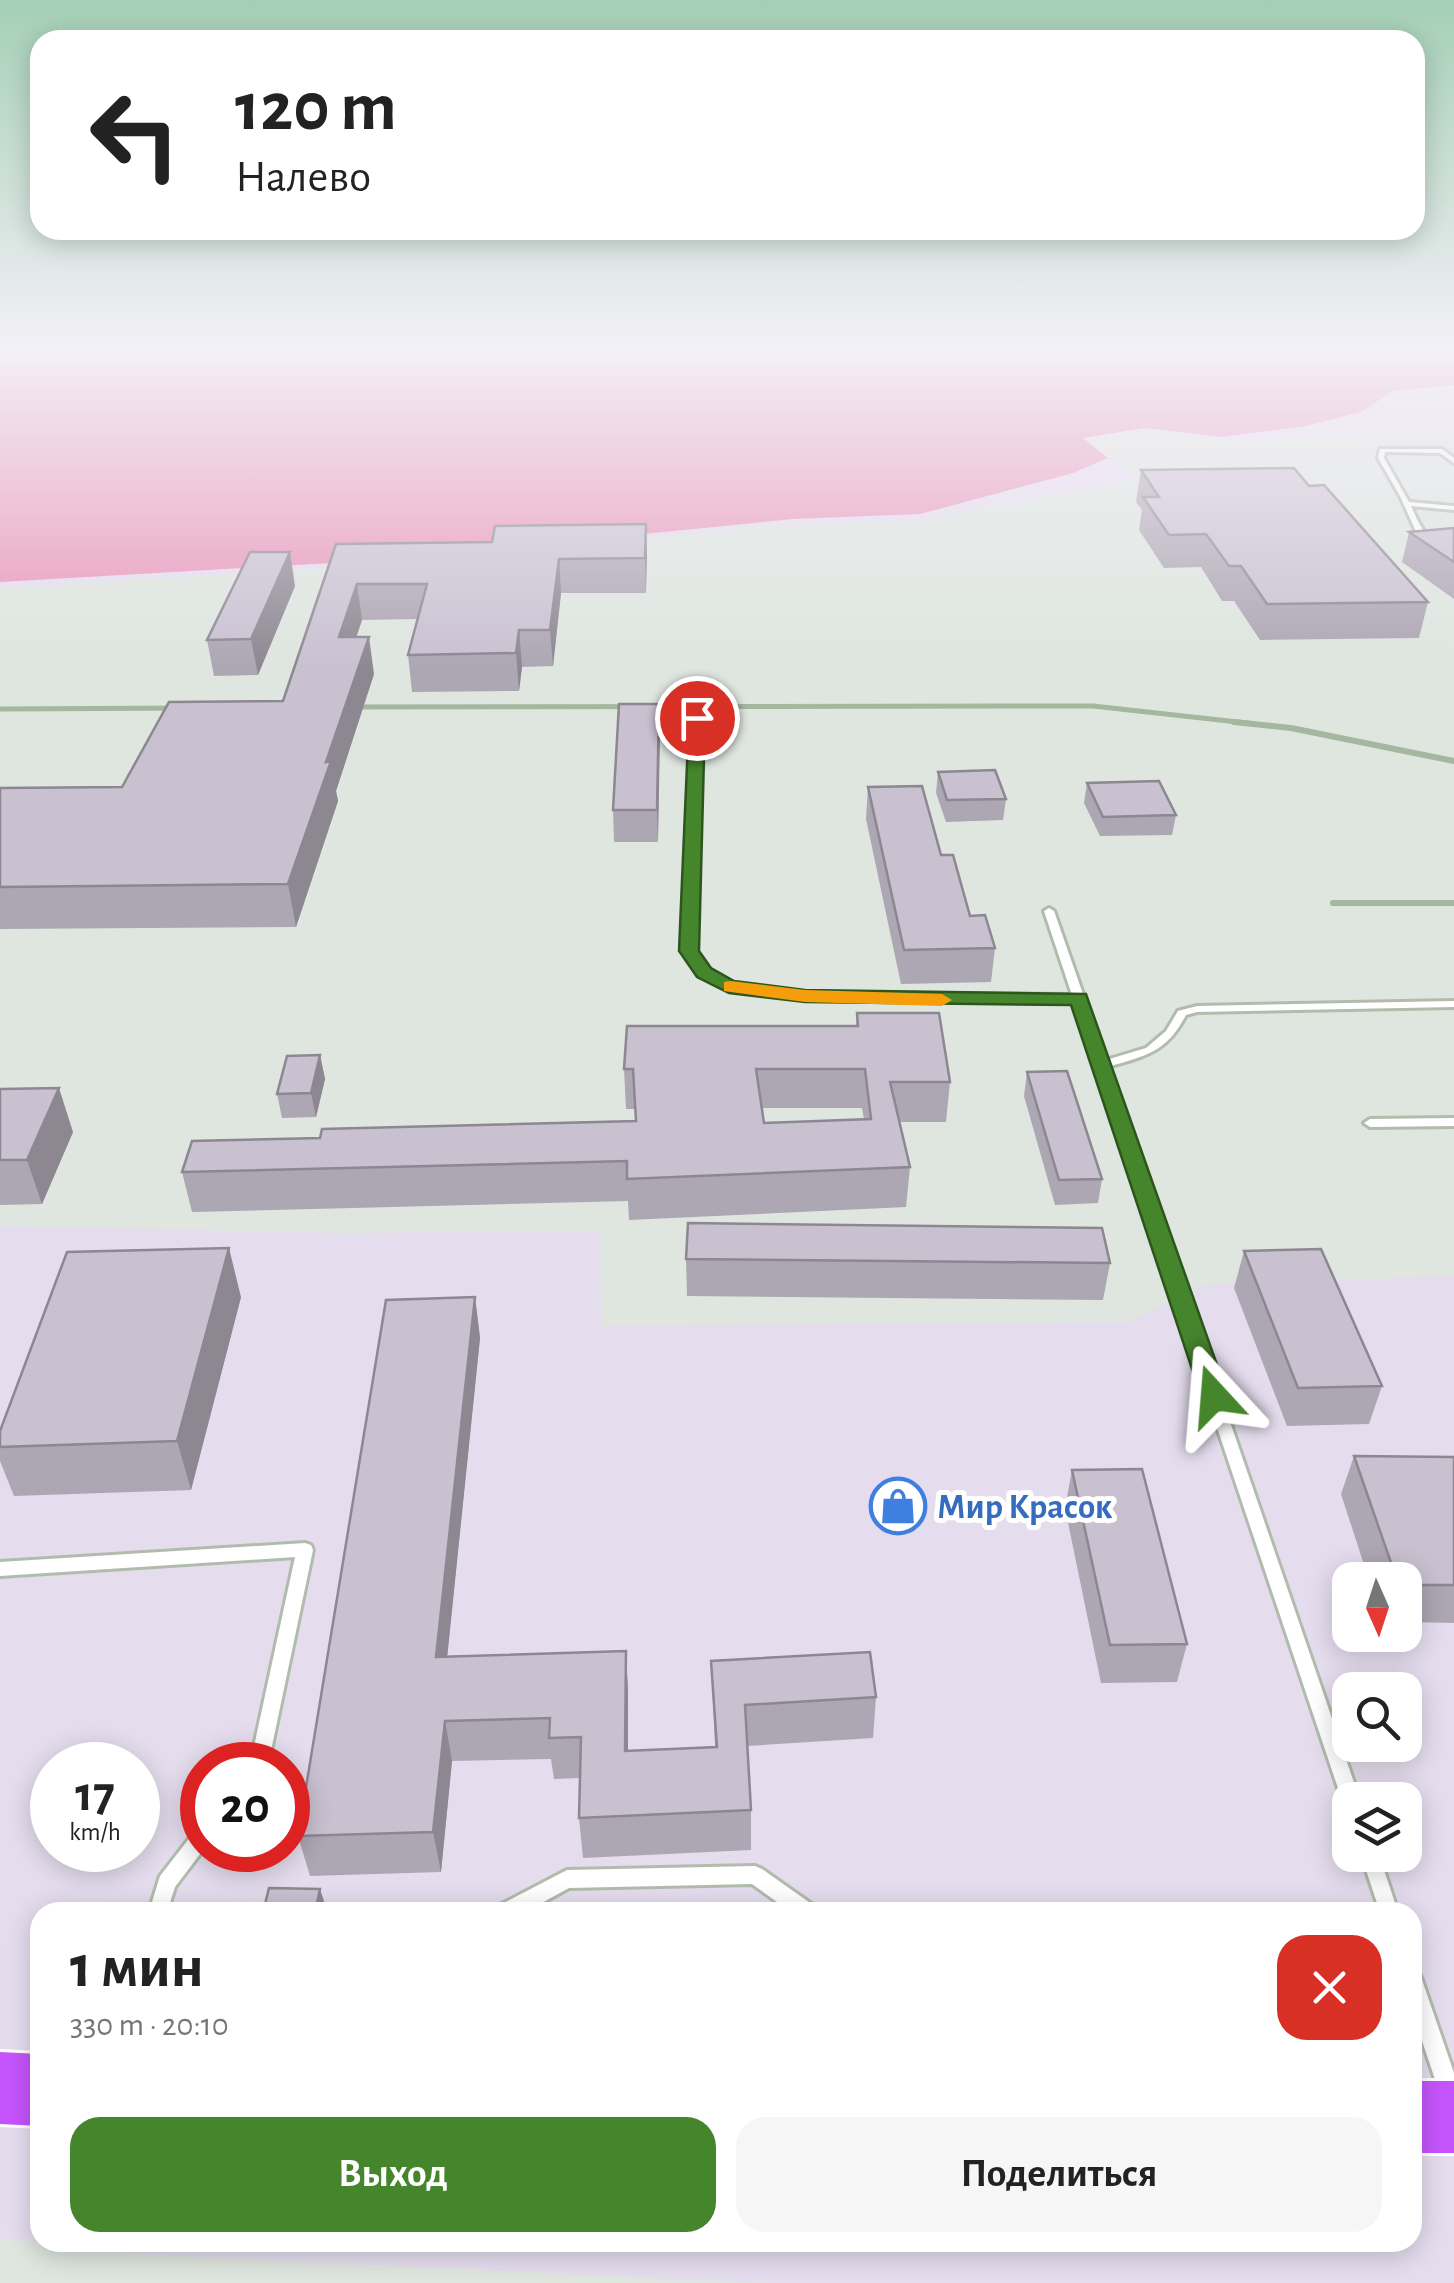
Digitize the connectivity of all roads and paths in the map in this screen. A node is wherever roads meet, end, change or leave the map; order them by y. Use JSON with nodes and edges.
{"nodes":[{"id":1,"x":1381,"y":456,"type":"edge"},
{"id":2,"x":1407,"y":504,"type":"junction"},
{"id":3,"x":1454,"y":508,"type":"edge"},
{"id":4,"x":1454,"y":551,"type":"edge"},
{"id":5,"x":697,"y":718,"type":"dead end"},
{"id":6,"x":1049,"y":911,"type":"dead end"},
{"id":7,"x":1079,"y":998,"type":"junction"},
{"id":8,"x":1454,"y":1004,"type":"edge"},
{"id":9,"x":1102,"y":1066,"type":"junction"},
{"id":10,"x":1454,"y":1122,"type":"edge"},
{"id":11,"x":1370,"y":1123,"type":"dead end"},
{"id":12,"x":0,"y":1569,"type":"edge"},
{"id":13,"x":264,"y":1742,"type":"edge"},
{"id":14,"x":1345,"y":1782,"type":"edge"},
{"id":15,"x":180,"y":1866,"type":"edge"},
{"id":16,"x":1376,"y":1872,"type":"edge"},
{"id":17,"x":161,"y":1902,"type":"edge"},
{"id":18,"x":525,"y":1902,"type":"edge"},
{"id":19,"x":793,"y":1902,"type":"edge"},
{"id":20,"x":1386,"y":1902,"type":"edge"},
{"id":21,"x":1422,"y":2009,"type":"edge"},
{"id":22,"x":0,"y":2088,"type":"edge"},
{"id":23,"x":30,"y":2090,"type":"edge"},
{"id":24,"x":1454,"y":2102,"type":"edge"},
{"id":25,"x":1422,"y":2117,"type":"edge"},
{"id":26,"x":1454,"y":2117,"type":"edge"}],
"edges":[{"from":1,"to":2,"type":"lane"},
{"from":2,"to":3,"type":"lane"},
{"from":2,"to":4,"type":"lane"},
{"from":5,"to":7,"type":"lane"},
{"from":6,"to":7,"type":"lane"},
{"from":7,"to":9,"type":"lane"},
{"from":8,"to":9,"type":"lane"},
{"from":9,"to":14,"type":"lane"},
{"from":10,"to":11,"type":"lane"},
{"from":12,"to":13,"type":"lane"},
{"from":15,"to":17,"type":"lane"},
{"from":16,"to":20,"type":"lane"},
{"from":18,"to":19,"type":"lane"},
{"from":21,"to":24,"type":"lane"},
{"from":22,"to":23,"type":"main road"},
{"from":25,"to":26,"type":"main road"}]}
